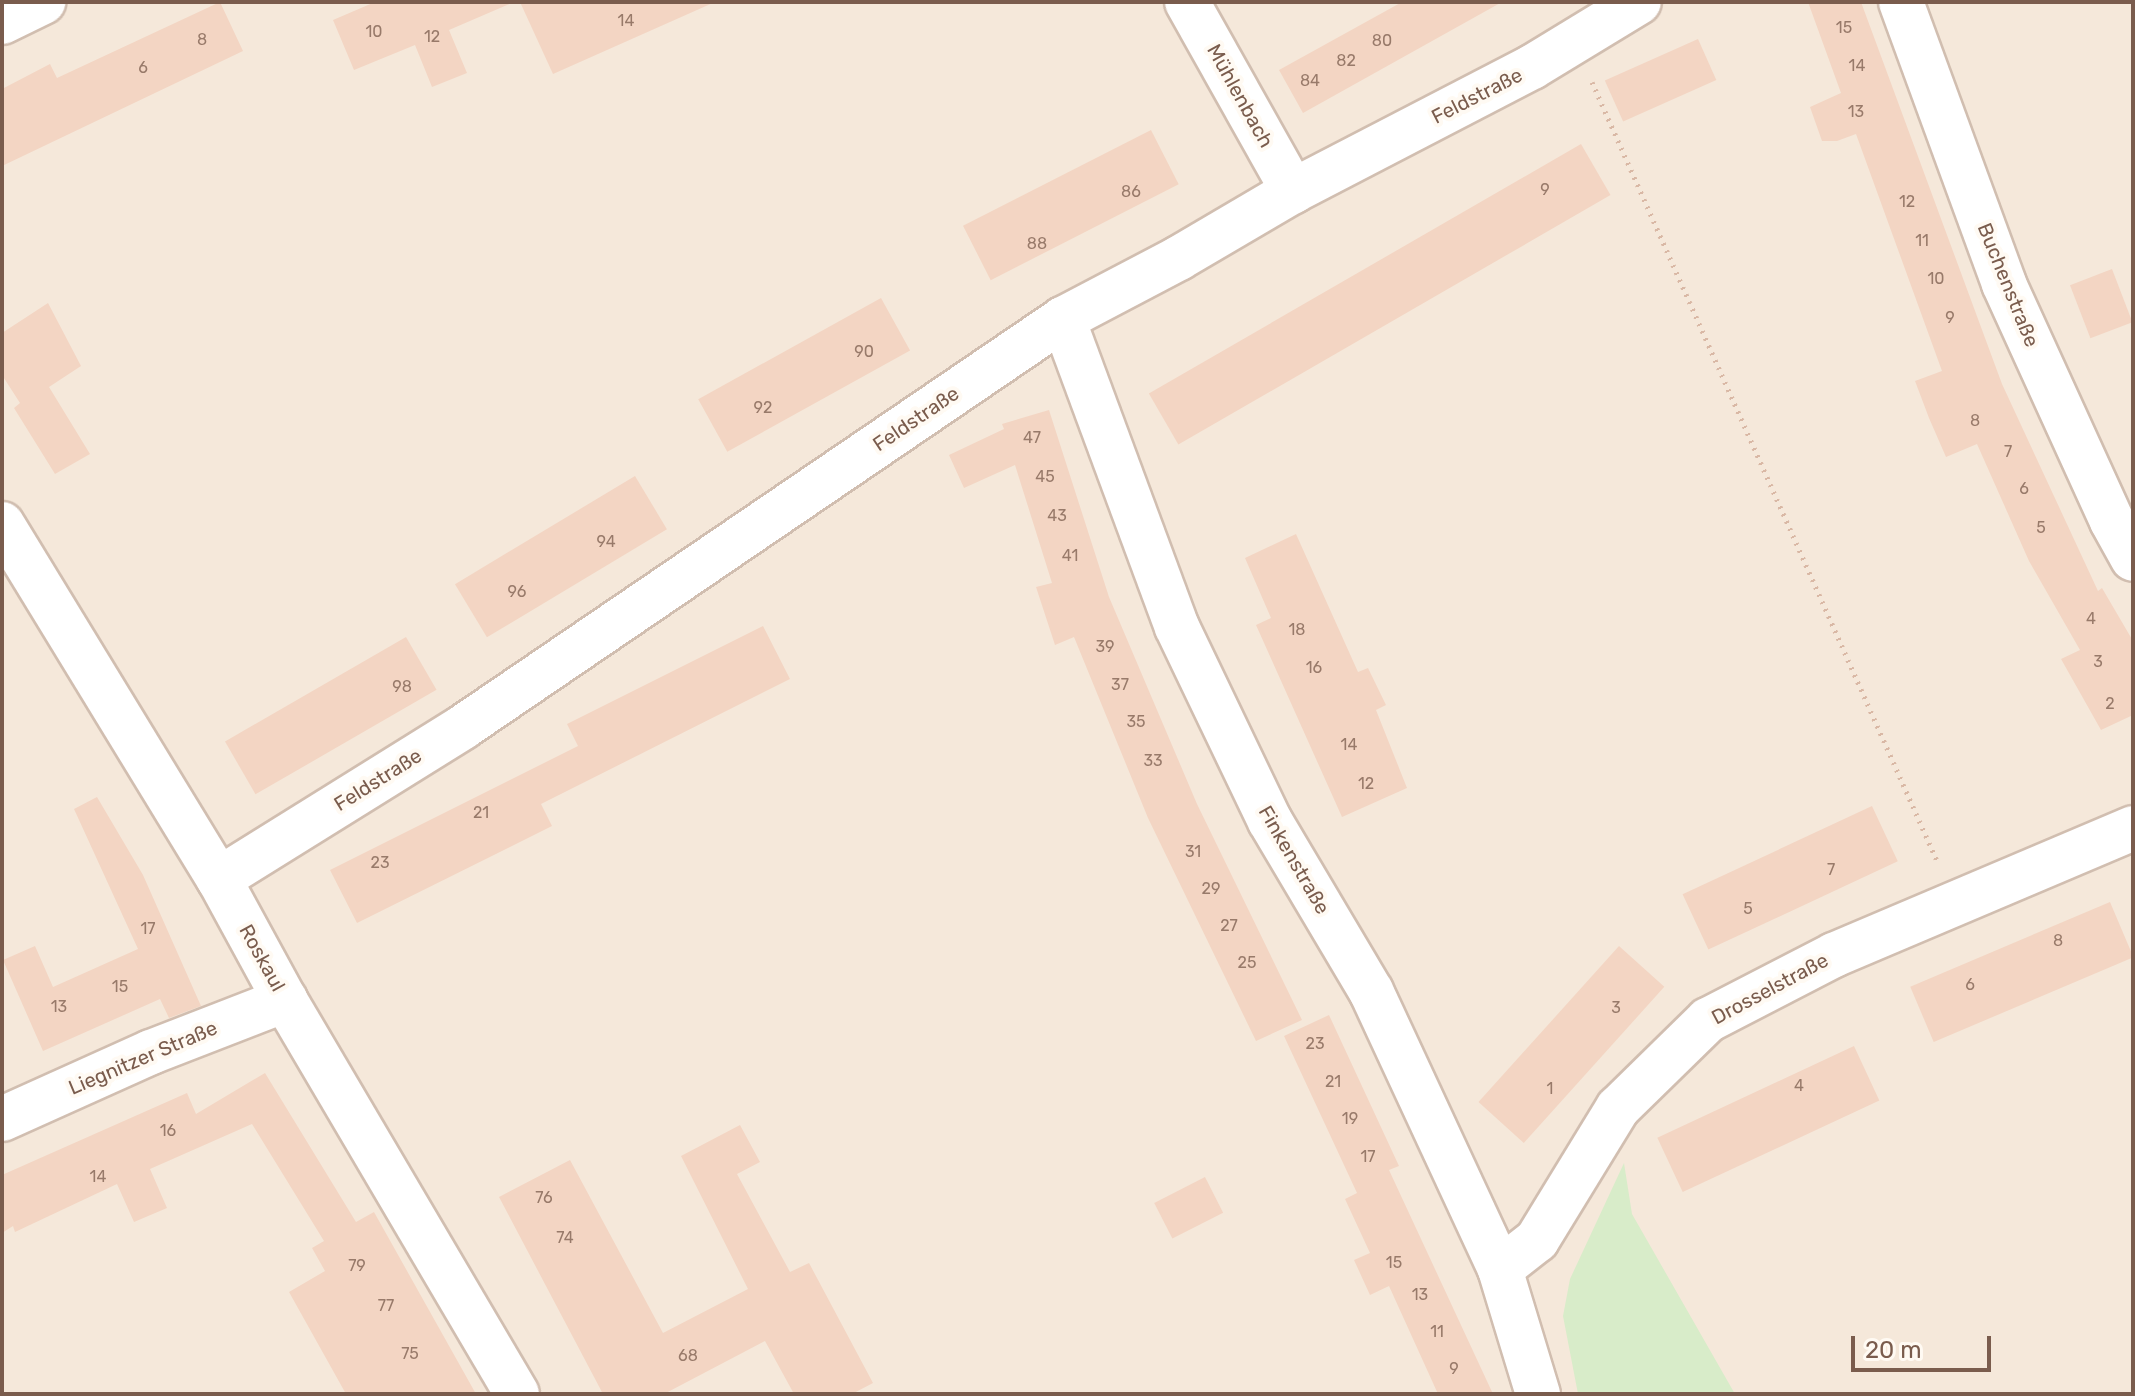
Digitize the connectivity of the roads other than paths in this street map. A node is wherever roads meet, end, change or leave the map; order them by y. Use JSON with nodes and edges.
{"nodes":[{"id":1,"x":43,"y":2,"type":"edge"},
{"id":2,"x":1187,"y":2,"type":"edge"},
{"id":3,"x":1639,"y":2,"type":"edge"},
{"id":4,"x":1901,"y":2,"type":"edge"},
{"id":5,"x":2,"y":22,"type":"edge"},
{"id":6,"x":1293,"y":191,"type":"junction"},
{"id":7,"x":1063,"y":319,"type":"junction"},
{"id":8,"x":2,"y":524,"type":"edge"},
{"id":9,"x":2133,"y":559,"type":"edge"},
{"id":10,"x":2133,"y":828,"type":"edge"},
{"id":11,"x":219,"y":879,"type":"junction"},
{"id":12,"x":285,"y":1000,"type":"junction"},
{"id":13,"x":2,"y":1119,"type":"edge"},
{"id":14,"x":1500,"y":1269,"type":"junction"},
{"id":15,"x":517,"y":1394,"type":"edge"},
{"id":16,"x":1538,"y":1394,"type":"edge"}],
"edges":[{"from":1,"to":5,"type":"street"},
{"from":2,"to":6,"type":"street","name":"Mühlenbach"},
{"from":3,"to":6,"type":"street","name":"Feldstraße"},
{"from":4,"to":9,"type":"street","name":"Buchenstraße"},
{"from":6,"to":7,"type":"street","name":"Feldstraße"},
{"from":7,"to":11,"type":"street","name":"Feldstraße"},
{"from":7,"to":14,"type":"street","name":"Finkenstraße"},
{"from":8,"to":11,"type":"street","name":"Roskaul"},
{"from":10,"to":14,"type":"street","name":"Drosselstraße"},
{"from":11,"to":12,"type":"street","name":"Roskaul"},
{"from":12,"to":13,"type":"street","name":"Liegnitzer Straße"},
{"from":12,"to":15,"type":"street","name":"Roskaul"},
{"from":14,"to":16,"type":"street","name":"Finkenstraße"}]}
